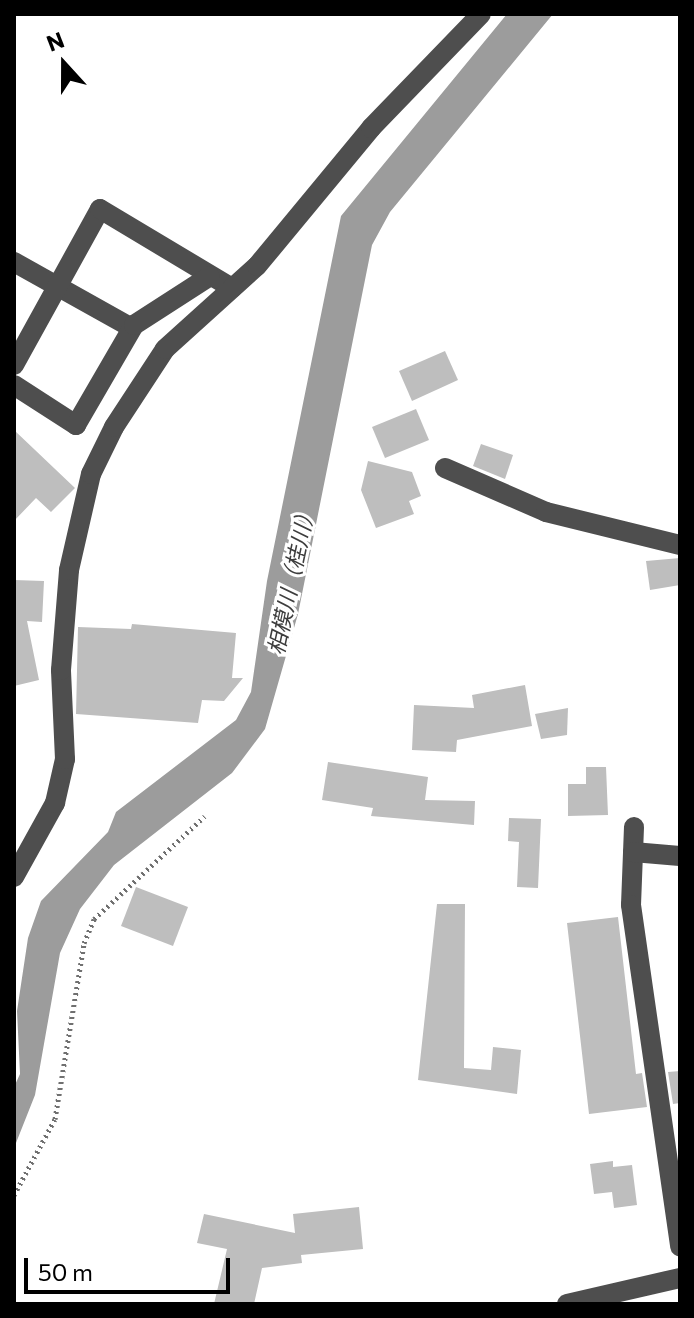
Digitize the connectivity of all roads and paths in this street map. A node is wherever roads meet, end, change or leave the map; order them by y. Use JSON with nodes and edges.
{"nodes":[{"id":1,"x":481,"y":14,"type":"edge"},
{"id":2,"x":14,"y":262,"type":"edge"},
{"id":3,"x":210,"y":276,"type":"junction"},
{"id":4,"x":58,"y":287,"type":"junction"},
{"id":5,"x":232,"y":288,"type":"junction"},
{"id":6,"x":132,"y":328,"type":"junction"},
{"id":7,"x":14,"y":365,"type":"edge"},
{"id":8,"x":14,"y":385,"type":"edge"},
{"id":9,"x":445,"y":468,"type":"dead end"},
{"id":10,"x":680,"y":545,"type":"edge"},
{"id":11,"x":205,"y":816,"type":"dead end"},
{"id":12,"x":634,"y":827,"type":"dead end"},
{"id":13,"x":633,"y":852,"type":"junction"},
{"id":14,"x":680,"y":856,"type":"edge"},
{"id":15,"x":14,"y":877,"type":"edge"},
{"id":16,"x":14,"y":1195,"type":"edge"},
{"id":17,"x":680,"y":1246,"type":"edge"},
{"id":18,"x":680,"y":1278,"type":"edge"},
{"id":19,"x":567,"y":1304,"type":"edge"}],
"edges":[{"from":1,"to":5,"type":"street"},
{"from":2,"to":4,"type":"street"},
{"from":3,"to":4,"type":"street"},
{"from":3,"to":5,"type":"street"},
{"from":3,"to":6,"type":"street"},
{"from":4,"to":6,"type":"street"},
{"from":4,"to":7,"type":"street"},
{"from":5,"to":15,"type":"street"},
{"from":6,"to":8,"type":"street"},
{"from":9,"to":10,"type":"street"},
{"from":11,"to":16,"type":"path"},
{"from":12,"to":13,"type":"street"},
{"from":13,"to":14,"type":"street"},
{"from":13,"to":17,"type":"street"},
{"from":18,"to":19,"type":"street"}]}
